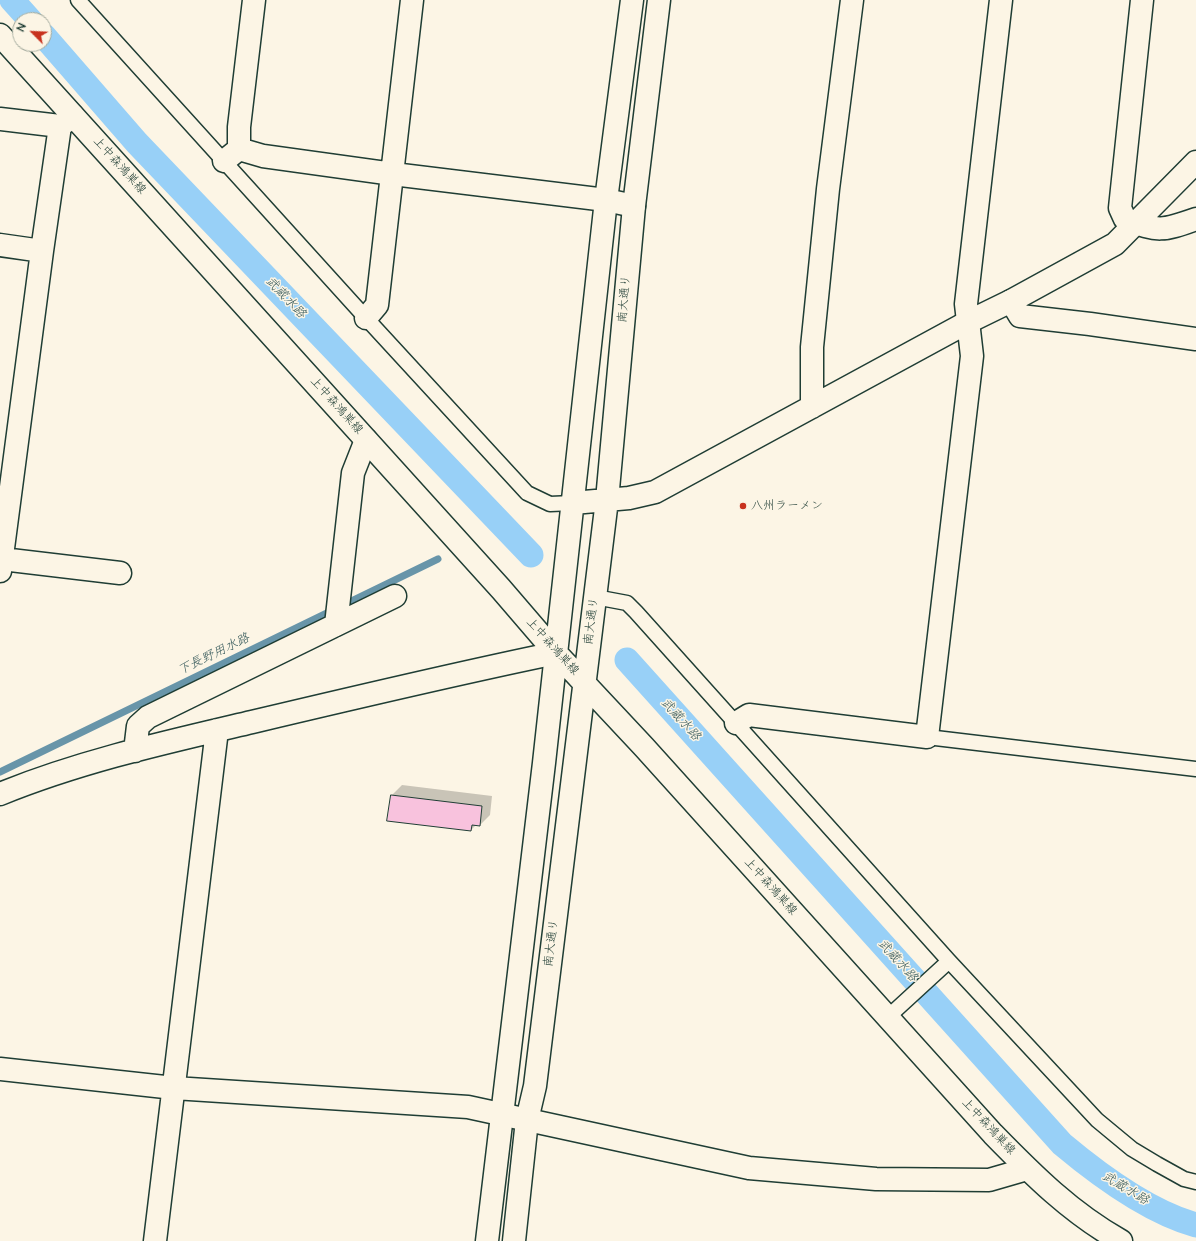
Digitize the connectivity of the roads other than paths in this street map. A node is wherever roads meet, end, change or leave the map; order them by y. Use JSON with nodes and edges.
{"nodes":[{"id":1,"x":78,"y":0,"type":"edge"},
{"id":2,"x":254,"y":0,"type":"edge"},
{"id":3,"x":412,"y":0,"type":"edge"},
{"id":4,"x":632,"y":0,"type":"edge"},
{"id":5,"x":659,"y":0,"type":"edge"},
{"id":6,"x":852,"y":0,"type":"edge"},
{"id":7,"x":1001,"y":0,"type":"edge"},
{"id":8,"x":1142,"y":0,"type":"edge"},
{"id":9,"x":0,"y":35,"type":"edge"},
{"id":10,"x":0,"y":119,"type":"edge"},
{"id":11,"x":67,"y":121,"type":"junction"},
{"id":12,"x":232,"y":155,"type":"junction"},
{"id":13,"x":1196,"y":162,"type":"edge"},
{"id":14,"x":393,"y":174,"type":"junction"},
{"id":15,"x":606,"y":200,"type":"junction"},
{"id":16,"x":634,"y":206,"type":"junction"},
{"id":17,"x":1196,"y":219,"type":"edge"},
{"id":18,"x":1136,"y":223,"type":"junction"},
{"id":19,"x":0,"y":245,"type":"edge"},
{"id":20,"x":42,"y":250,"type":"junction"},
{"id":21,"x":1011,"y":301,"type":"junction"},
{"id":22,"x":366,"y":318,"type":"junction"},
{"id":23,"x":968,"y":322,"type":"junction"},
{"id":24,"x":1196,"y":339,"type":"edge"},
{"id":25,"x":812,"y":407,"type":"junction"},
{"id":26,"x":366,"y":440,"type":"junction"},
{"id":27,"x":6,"y":481,"type":"edge"},
{"id":28,"x":607,"y":500,"type":"junction"},
{"id":29,"x":574,"y":503,"type":"junction"},
{"id":30,"x":1,"y":565,"type":"edge"},
{"id":31,"x":120,"y":574,"type":"dead end"},
{"id":32,"x":395,"y":596,"type":"dead end"},
{"id":33,"x":595,"y":597,"type":"junction"},
{"id":34,"x":337,"y":615,"type":"junction"},
{"id":35,"x":556,"y":653,"type":"junction"},
{"id":36,"x":584,"y":682,"type":"junction"},
{"id":37,"x":736,"y":723,"type":"junction"},
{"id":38,"x":217,"y":730,"type":"junction"},
{"id":39,"x":927,"y":737,"type":"junction"},
{"id":40,"x":135,"y":751,"type":"junction"},
{"id":41,"x":1196,"y":769,"type":"edge"},
{"id":42,"x":0,"y":794,"type":"edge"},
{"id":43,"x":944,"y":966,"type":"junction"},
{"id":44,"x":888,"y":1017,"type":"junction"},
{"id":45,"x":0,"y":1069,"type":"edge"},
{"id":46,"x":174,"y":1088,"type":"junction"},
{"id":47,"x":503,"y":1114,"type":"junction"},
{"id":48,"x":527,"y":1120,"type":"junction"},
{"id":49,"x":1027,"y":1169,"type":"junction"},
{"id":50,"x":1196,"y":1182,"type":"edge"},
{"id":51,"x":155,"y":1241,"type":"edge"},
{"id":52,"x":487,"y":1241,"type":"edge"},
{"id":53,"x":514,"y":1241,"type":"edge"},
{"id":54,"x":1121,"y":1241,"type":"edge"}],
"edges":[{"from":1,"to":12,"type":"lane"},
{"from":2,"to":12,"type":"street"},
{"from":3,"to":14,"type":"street"},
{"from":4,"to":15,"type":"street"},
{"from":5,"to":16,"type":"street","name":"南大通り"},
{"from":6,"to":25,"type":"street"},
{"from":7,"to":23,"type":"street"},
{"from":8,"to":18,"type":"street"},
{"from":9,"to":11,"type":"street","name":"上中森鴻巣線"},
{"from":10,"to":11,"type":"street"},
{"from":11,"to":20,"type":"street"},
{"from":11,"to":26,"type":"street","name":"上中森鴻巣線"},
{"from":12,"to":14,"type":"street"},
{"from":12,"to":22,"type":"lane"},
{"from":13,"to":18,"type":"street"},
{"from":14,"to":15,"type":"street"},
{"from":14,"to":22,"type":"street"},
{"from":15,"to":16,"type":"street"},
{"from":15,"to":29,"type":"street"},
{"from":16,"to":28,"type":"street","name":"南大通り"},
{"from":17,"to":18,"type":"street"},
{"from":18,"to":21,"type":"street"},
{"from":19,"to":20,"type":"street"},
{"from":20,"to":27,"type":"street"},
{"from":21,"to":23,"type":"street"},
{"from":21,"to":24,"type":"street"},
{"from":22,"to":29,"type":"lane"},
{"from":23,"to":25,"type":"street"},
{"from":23,"to":39,"type":"street"},
{"from":25,"to":28,"type":"street"},
{"from":26,"to":34,"type":"street"},
{"from":26,"to":35,"type":"street","name":"上中森鴻巣線"},
{"from":27,"to":30,"type":"street"},
{"from":28,"to":29,"type":"street"},
{"from":28,"to":33,"type":"street","name":"南大通り"},
{"from":29,"to":35,"type":"street"},
{"from":30,"to":31,"type":"street"},
{"from":32,"to":34,"type":"street"},
{"from":33,"to":36,"type":"street","name":"南大通り"},
{"from":33,"to":37,"type":"lane"},
{"from":34,"to":40,"type":"street"},
{"from":35,"to":36,"type":"street","name":"上中森鴻巣線"},
{"from":35,"to":38,"type":"street"},
{"from":35,"to":47,"type":"street"},
{"from":36,"to":44,"type":"street","name":"上中森鴻巣線"},
{"from":36,"to":48,"type":"street","name":"南大通り"},
{"from":37,"to":39,"type":"street"},
{"from":37,"to":43,"type":"lane"},
{"from":38,"to":40,"type":"street"},
{"from":38,"to":46,"type":"street"},
{"from":39,"to":41,"type":"lane"},
{"from":40,"to":42,"type":"street"},
{"from":43,"to":44,"type":"lane"},
{"from":43,"to":50,"type":"lane"},
{"from":44,"to":49,"type":"street","name":"上中森鴻巣線"},
{"from":45,"to":46,"type":"street"},
{"from":46,"to":47,"type":"street"},
{"from":46,"to":51,"type":"street"},
{"from":47,"to":48,"type":"street"},
{"from":47,"to":52,"type":"street"},
{"from":48,"to":49,"type":"street"},
{"from":48,"to":53,"type":"street","name":"南大通り"},
{"from":49,"to":54,"type":"street","name":"上中森鴻巣線"}]}
